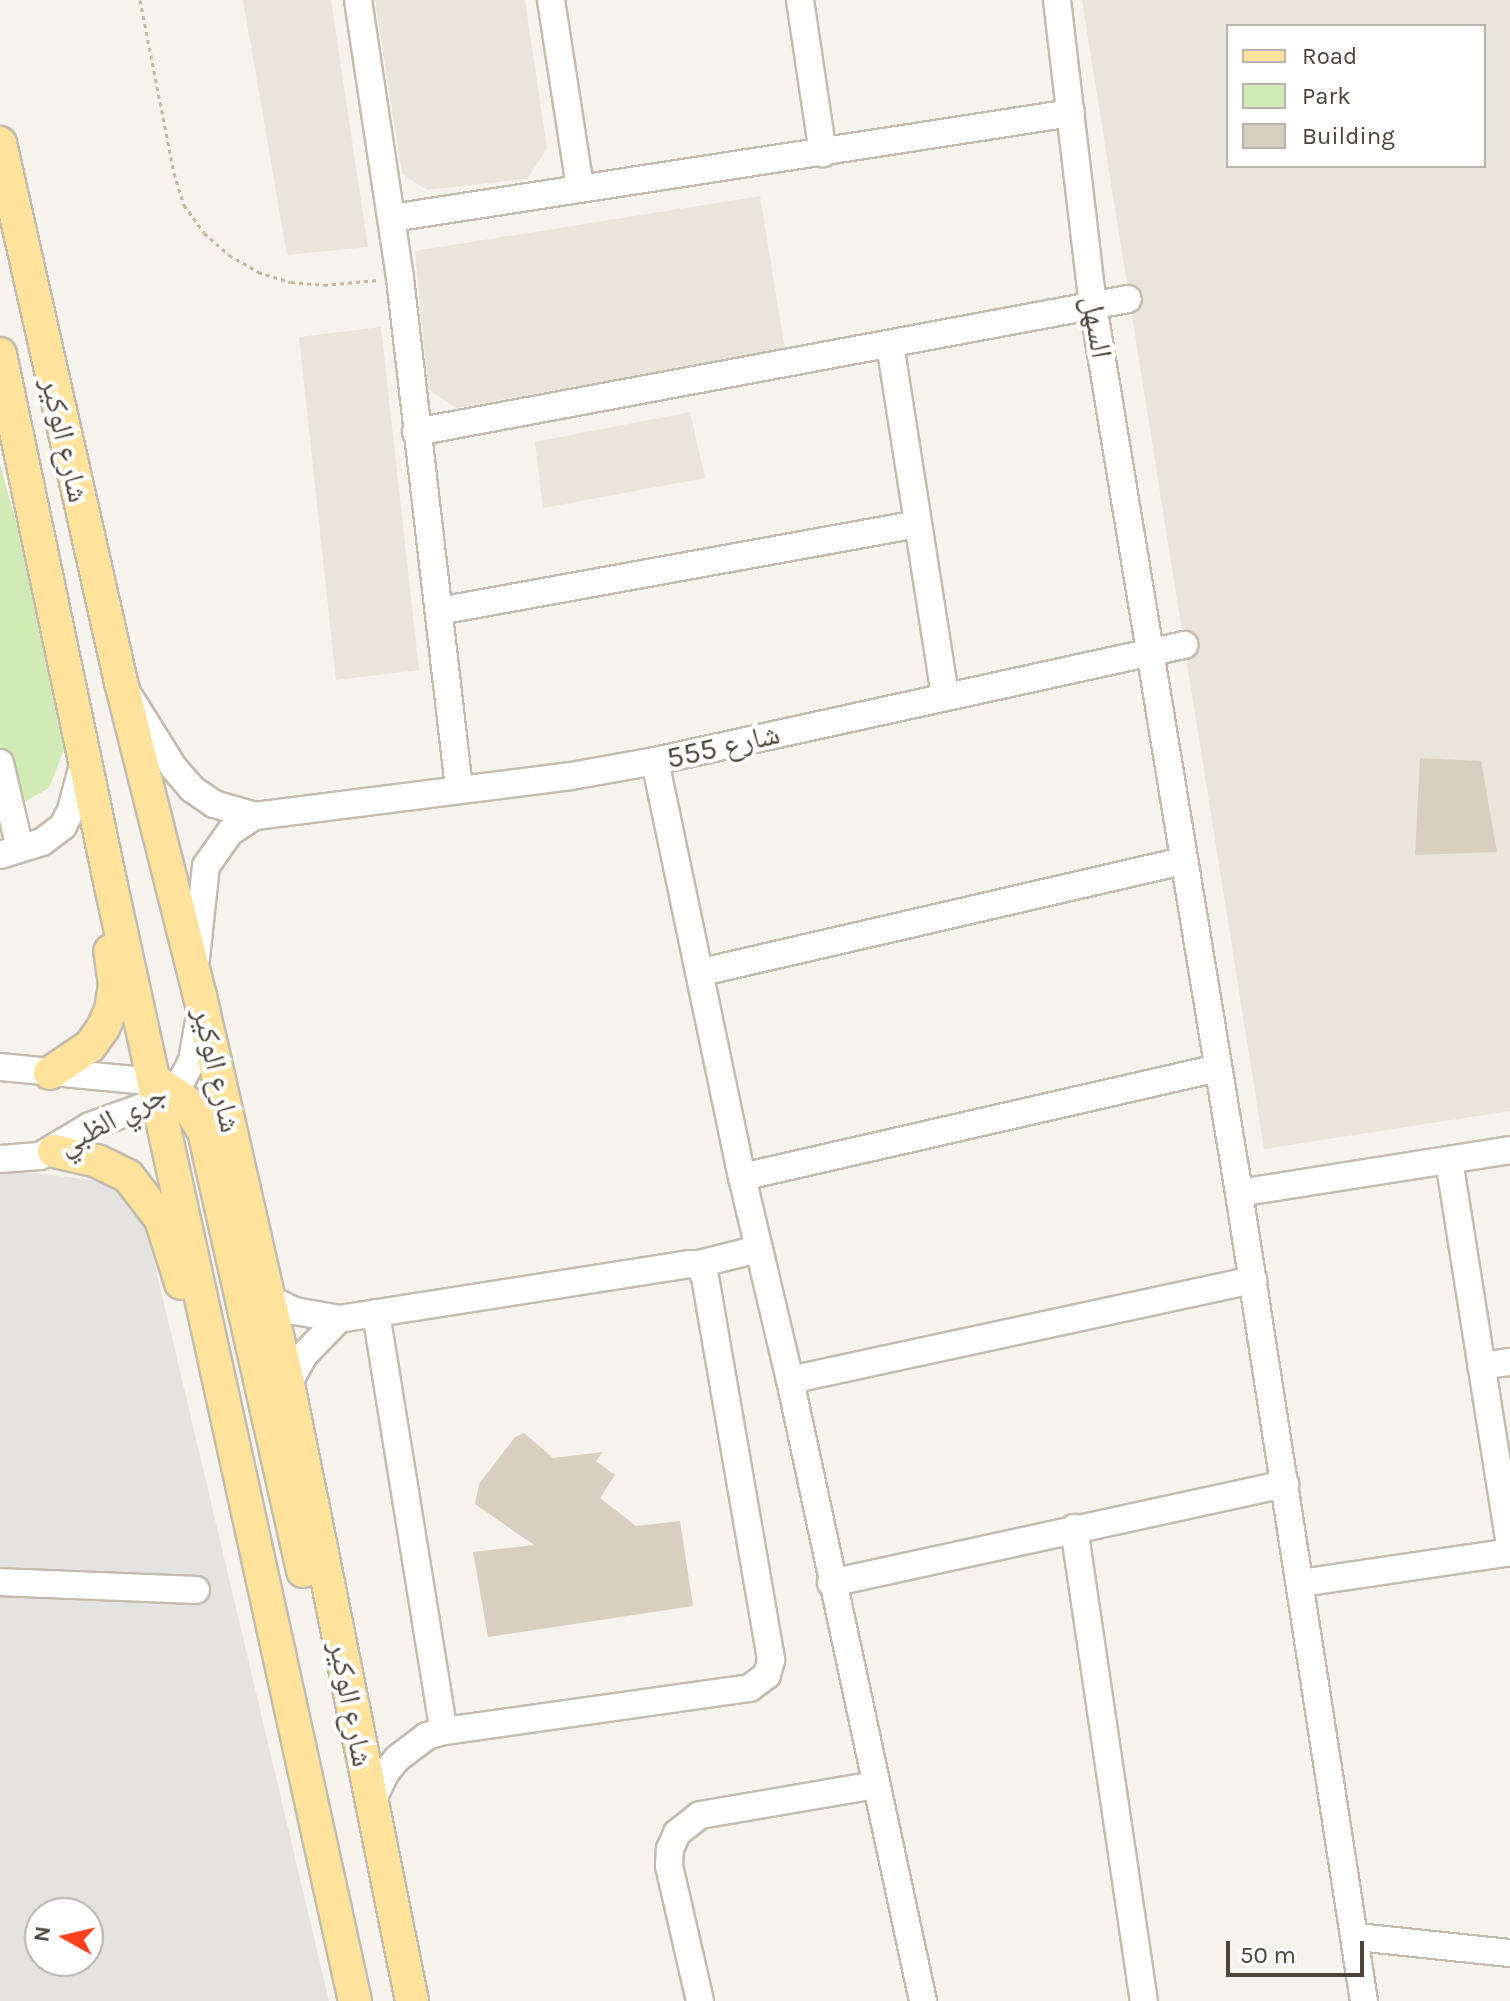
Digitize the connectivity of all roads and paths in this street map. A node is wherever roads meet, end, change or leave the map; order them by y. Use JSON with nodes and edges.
{"nodes":[{"id":1,"x":140,"y":0,"type":"edge"},
{"id":2,"x":358,"y":0,"type":"edge"},
{"id":3,"x":551,"y":0,"type":"edge"},
{"id":4,"x":800,"y":0,"type":"edge"},
{"id":5,"x":1057,"y":0,"type":"edge"},
{"id":6,"x":1071,"y":113,"type":"junction"},
{"id":7,"x":0,"y":143,"type":"edge"},
{"id":8,"x":823,"y":153,"type":"junction"},
{"id":9,"x":580,"y":188,"type":"junction"},
{"id":10,"x":392,"y":218,"type":"junction"},
{"id":11,"x":400,"y":278,"type":"junction"},
{"id":12,"x":1128,"y":299,"type":"dead end"},
{"id":13,"x":1093,"y":305,"type":"junction"},
{"id":14,"x":890,"y":344,"type":"junction"},
{"id":15,"x":0,"y":354,"type":"edge"},
{"id":16,"x":4,"y":384,"type":"edge"},
{"id":17,"x":416,"y":432,"type":"junction"},
{"id":18,"x":918,"y":524,"type":"junction"},
{"id":19,"x":439,"y":611,"type":"junction"},
{"id":20,"x":1184,"y":645,"type":"dead end"},
{"id":21,"x":1150,"y":651,"type":"junction"},
{"id":22,"x":121,"y":682,"type":"junction"},
{"id":23,"x":945,"y":696,"type":"junction"},
{"id":24,"x":85,"y":758,"type":"junction"},
{"id":25,"x":655,"y":761,"type":"junction"},
{"id":26,"x":0,"y":763,"type":"edge"},
{"id":27,"x":459,"y":788,"type":"junction"},
{"id":28,"x":255,"y":816,"type":"junction"},
{"id":29,"x":10,"y":852,"type":"edge"},
{"id":30,"x":1184,"y":861,"type":"junction"},
{"id":31,"x":111,"y":886,"type":"junction"},
{"id":32,"x":702,"y":972,"type":"junction"},
{"id":33,"x":197,"y":984,"type":"junction"},
{"id":34,"x":0,"y":1047,"type":"edge"},
{"id":35,"x":8,"y":1068,"type":"edge"},
{"id":36,"x":1218,"y":1068,"type":"junction"},
{"id":37,"x":50,"y":1073,"type":"junction"},
{"id":38,"x":163,"y":1091,"type":"junction"},
{"id":39,"x":1510,"y":1150,"type":"edge"},
{"id":40,"x":54,"y":1151,"type":"junction"},
{"id":41,"x":0,"y":1159,"type":"edge"},
{"id":42,"x":1449,"y":1160,"type":"junction"},
{"id":43,"x":742,"y":1177,"type":"junction"},
{"id":44,"x":1239,"y":1193,"type":"junction"},
{"id":45,"x":759,"y":1249,"type":"junction"},
{"id":46,"x":698,"y":1264,"type":"junction"},
{"id":47,"x":1253,"y":1280,"type":"junction"},
{"id":48,"x":268,"y":1298,"type":"junction"},
{"id":49,"x":376,"y":1313,"type":"junction"},
{"id":50,"x":339,"y":1319,"type":"junction"},
{"id":51,"x":214,"y":1346,"type":"junction"},
{"id":52,"x":1510,"y":1362,"type":"edge"},
{"id":53,"x":1481,"y":1366,"type":"junction"},
{"id":54,"x":790,"y":1380,"type":"junction"},
{"id":55,"x":288,"y":1384,"type":"junction"},
{"id":56,"x":1285,"y":1484,"type":"junction"},
{"id":57,"x":1074,"y":1528,"type":"junction"},
{"id":58,"x":1510,"y":1545,"type":"edge"},
{"id":59,"x":1510,"y":1552,"type":"edge"},
{"id":60,"x":0,"y":1582,"type":"edge"},
{"id":61,"x":831,"y":1583,"type":"junction"},
{"id":62,"x":1301,"y":1583,"type":"junction"},
{"id":63,"x":196,"y":1590,"type":"dead end"},
{"id":64,"x":444,"y":1731,"type":"junction"},
{"id":65,"x":876,"y":1785,"type":"junction"},
{"id":66,"x":371,"y":1803,"type":"junction"},
{"id":67,"x":1357,"y":1937,"type":"junction"},
{"id":68,"x":1510,"y":1953,"type":"edge"},
{"id":69,"x":355,"y":2001,"type":"edge"},
{"id":70,"x":412,"y":2001,"type":"edge"},
{"id":71,"x":700,"y":2001,"type":"edge"},
{"id":72,"x":923,"y":2001,"type":"edge"},
{"id":73,"x":1144,"y":2001,"type":"edge"},
{"id":74,"x":1364,"y":2001,"type":"edge"}],
"edges":[{"from":1,"to":11,"type":"path"},
{"from":2,"to":10,"type":"street"},
{"from":3,"to":9,"type":"street"},
{"from":4,"to":8,"type":"street"},
{"from":5,"to":6,"type":"street","name":"السهل"},
{"from":6,"to":8,"type":"street"},
{"from":6,"to":13,"type":"street","name":"السهل"},
{"from":7,"to":22,"type":"main road","name":"شارع الوكير"},
{"from":8,"to":9,"type":"street"},
{"from":9,"to":10,"type":"street"},
{"from":10,"to":11,"type":"street"},
{"from":11,"to":17,"type":"street"},
{"from":12,"to":13,"type":"street"},
{"from":13,"to":14,"type":"street"},
{"from":13,"to":21,"type":"street","name":"السهل"},
{"from":14,"to":17,"type":"street"},
{"from":14,"to":18,"type":"street"},
{"from":15,"to":16,"type":"main road","name":"شارع الوكير"},
{"from":16,"to":24,"type":"main road","name":"شارع الوكير"},
{"from":17,"to":19,"type":"street"},
{"from":18,"to":19,"type":"street"},
{"from":18,"to":23,"type":"street"},
{"from":19,"to":27,"type":"street"},
{"from":20,"to":21,"type":"street","name":"شارع 555"},
{"from":21,"to":23,"type":"street","name":"شارع 555"},
{"from":21,"to":30,"type":"street","name":"السهل"},
{"from":22,"to":28,"type":"street","name":"شارع 555"},
{"from":22,"to":33,"type":"main road","name":"شارع الوكير"},
{"from":23,"to":25,"type":"street","name":"شارع 555"},
{"from":24,"to":29,"type":"street"},
{"from":24,"to":31,"type":"main road","name":"شارع الوكير"},
{"from":25,"to":27,"type":"street","name":"شارع 555"},
{"from":25,"to":32,"type":"street"},
{"from":26,"to":29,"type":"street"},
{"from":27,"to":28,"type":"street","name":"شارع 555"},
{"from":28,"to":33,"type":"street"},
{"from":30,"to":32,"type":"street"},
{"from":30,"to":36,"type":"street","name":"السهل"},
{"from":31,"to":37,"type":"main road"},
{"from":31,"to":38,"type":"main road","name":"شارع الوكير"},
{"from":32,"to":43,"type":"street"},
{"from":33,"to":38,"type":"street","name":"جري الظبي"},
{"from":33,"to":48,"type":"main road","name":"شارع الوكير"},
{"from":34,"to":35,"type":"street"},
{"from":35,"to":37,"type":"street","name":"جري الظبي"},
{"from":36,"to":43,"type":"street"},
{"from":36,"to":44,"type":"street","name":"السهل"},
{"from":37,"to":38,"type":"street","name":"جري الظبي"},
{"from":38,"to":40,"type":"street","name":"جري الظبي"},
{"from":38,"to":51,"type":"main road","name":"شارع الوكير"},
{"from":38,"to":66,"type":"main road"},
{"from":39,"to":42,"type":"street"},
{"from":40,"to":41,"type":"street","name":"جري الظبي"},
{"from":40,"to":51,"type":"main road"},
{"from":42,"to":44,"type":"street"},
{"from":42,"to":53,"type":"street"},
{"from":43,"to":45,"type":"street"},
{"from":44,"to":47,"type":"street","name":"السهل"},
{"from":45,"to":46,"type":"street"},
{"from":45,"to":54,"type":"street"},
{"from":46,"to":49,"type":"street"},
{"from":46,"to":64,"type":"street"},
{"from":47,"to":54,"type":"street"},
{"from":47,"to":56,"type":"street","name":"السهل"},
{"from":48,"to":50,"type":"street"},
{"from":48,"to":55,"type":"main road","name":"شارع الوكير"},
{"from":49,"to":50,"type":"street"},
{"from":49,"to":64,"type":"street"},
{"from":50,"to":55,"type":"street"},
{"from":51,"to":69,"type":"main road","name":"شارع الوكير"},
{"from":52,"to":53,"type":"street"},
{"from":53,"to":58,"type":"street"},
{"from":54,"to":61,"type":"street"},
{"from":55,"to":66,"type":"main road","name":"شارع الوكير"},
{"from":56,"to":57,"type":"street"},
{"from":56,"to":62,"type":"street","name":"السهل"},
{"from":57,"to":61,"type":"street"},
{"from":57,"to":73,"type":"street"},
{"from":59,"to":62,"type":"street"},
{"from":60,"to":63,"type":"street"},
{"from":61,"to":65,"type":"street"},
{"from":62,"to":67,"type":"street","name":"السهل"},
{"from":64,"to":66,"type":"street"},
{"from":65,"to":71,"type":"street"},
{"from":65,"to":72,"type":"street"},
{"from":66,"to":70,"type":"main road","name":"شارع الوكير"},
{"from":67,"to":68,"type":"street"},
{"from":67,"to":74,"type":"street","name":"السهل"}]}
